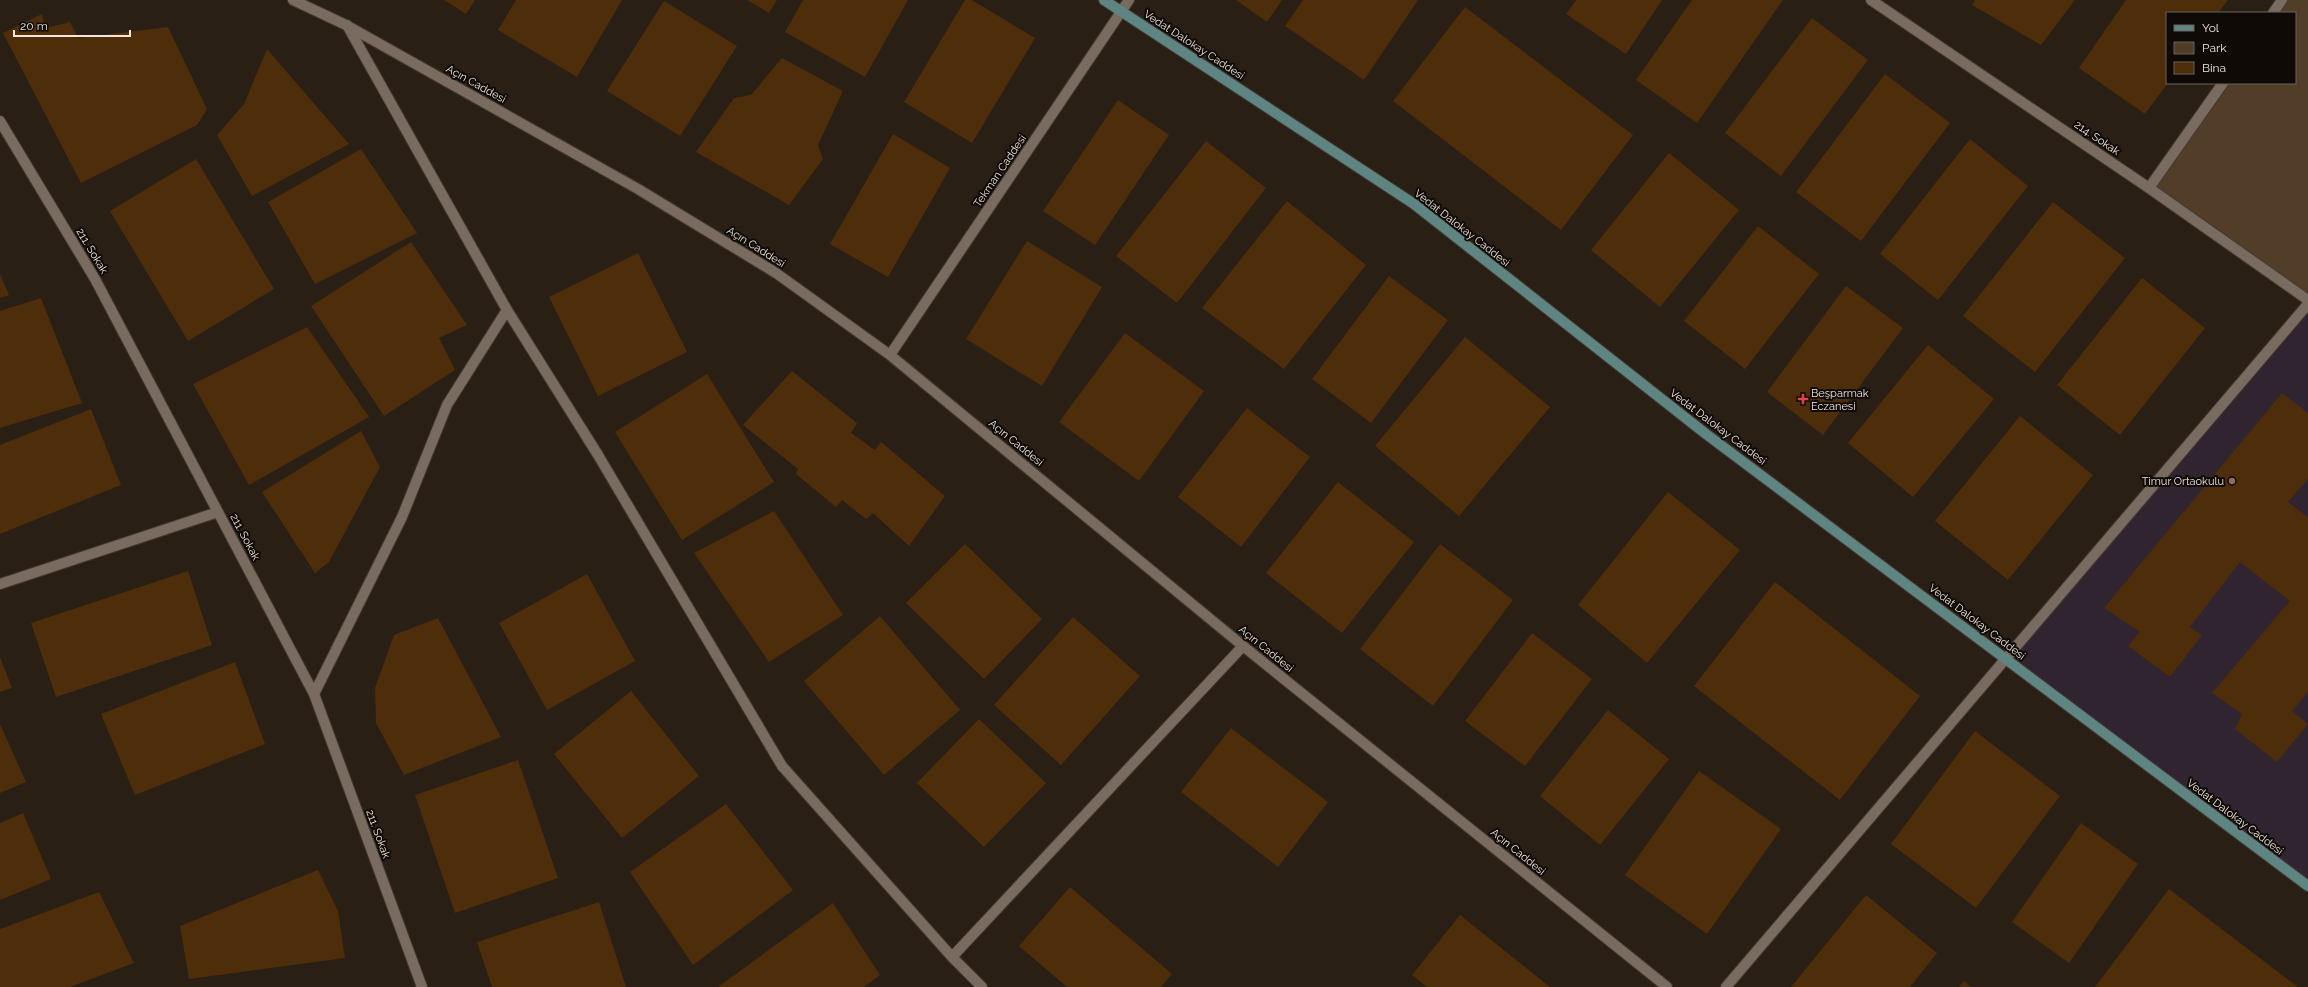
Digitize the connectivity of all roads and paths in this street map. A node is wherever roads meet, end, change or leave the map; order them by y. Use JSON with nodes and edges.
{"nodes":[{"id":1,"x":293,"y":0,"type":"edge"},
{"id":2,"x":1104,"y":0,"type":"edge"},
{"id":3,"x":1129,"y":0,"type":"edge"},
{"id":4,"x":1871,"y":0,"type":"edge"},
{"id":5,"x":2282,"y":0,"type":"edge"},
{"id":6,"x":1122,"y":11,"type":"junction"},
{"id":7,"x":2274,"y":12,"type":"edge"},
{"id":8,"x":346,"y":25,"type":"junction"},
{"id":9,"x":2222,"y":84,"type":"edge"},
{"id":10,"x":0,"y":121,"type":"edge"},
{"id":11,"x":2149,"y":188,"type":"junction"},
{"id":12,"x":2308,"y":300,"type":"edge"},
{"id":13,"x":2308,"y":304,"type":"edge"},
{"id":14,"x":507,"y":310,"type":"junction"},
{"id":15,"x":890,"y":355,"type":"junction"},
{"id":16,"x":218,"y":512,"type":"junction"},
{"id":17,"x":0,"y":584,"type":"edge"},
{"id":18,"x":1243,"y":646,"type":"junction"},
{"id":19,"x":2006,"y":658,"type":"junction"},
{"id":20,"x":314,"y":694,"type":"junction"},
{"id":21,"x":2308,"y":886,"type":"edge"},
{"id":22,"x":952,"y":957,"type":"junction"},
{"id":23,"x":422,"y":987,"type":"edge"},
{"id":24,"x":982,"y":987,"type":"edge"},
{"id":25,"x":1667,"y":987,"type":"edge"},
{"id":26,"x":1726,"y":987,"type":"edge"}],
"edges":[{"from":1,"to":8,"type":"street","name":"Açın Caddesi"},
{"from":2,"to":6,"type":"street","name":"Vedat Dalokay Caddesi"},
{"from":3,"to":6,"type":"street","name":"Tekman Caddesi"},
{"from":4,"to":11,"type":"street","name":"214. Sokak"},
{"from":5,"to":7,"type":"street"},
{"from":6,"to":15,"type":"street","name":"Tekman Caddesi"},
{"from":6,"to":19,"type":"street","name":"Vedat Dalokay Caddesi"},
{"from":8,"to":14,"type":"street"},
{"from":8,"to":15,"type":"street","name":"Açın Caddesi"},
{"from":9,"to":11,"type":"street"},
{"from":10,"to":16,"type":"street","name":"211. Sokak"},
{"from":11,"to":12,"type":"street","name":"214. Sokak"},
{"from":13,"to":19,"type":"street"},
{"from":14,"to":20,"type":"street"},
{"from":14,"to":22,"type":"street"},
{"from":15,"to":18,"type":"street","name":"Açın Caddesi"},
{"from":16,"to":17,"type":"street"},
{"from":16,"to":20,"type":"street","name":"211. Sokak"},
{"from":18,"to":22,"type":"street"},
{"from":18,"to":25,"type":"street","name":"Açın Caddesi"},
{"from":19,"to":21,"type":"street","name":"Vedat Dalokay Caddesi"},
{"from":19,"to":26,"type":"street"},
{"from":20,"to":23,"type":"street","name":"211. Sokak"},
{"from":22,"to":24,"type":"street"}]}
